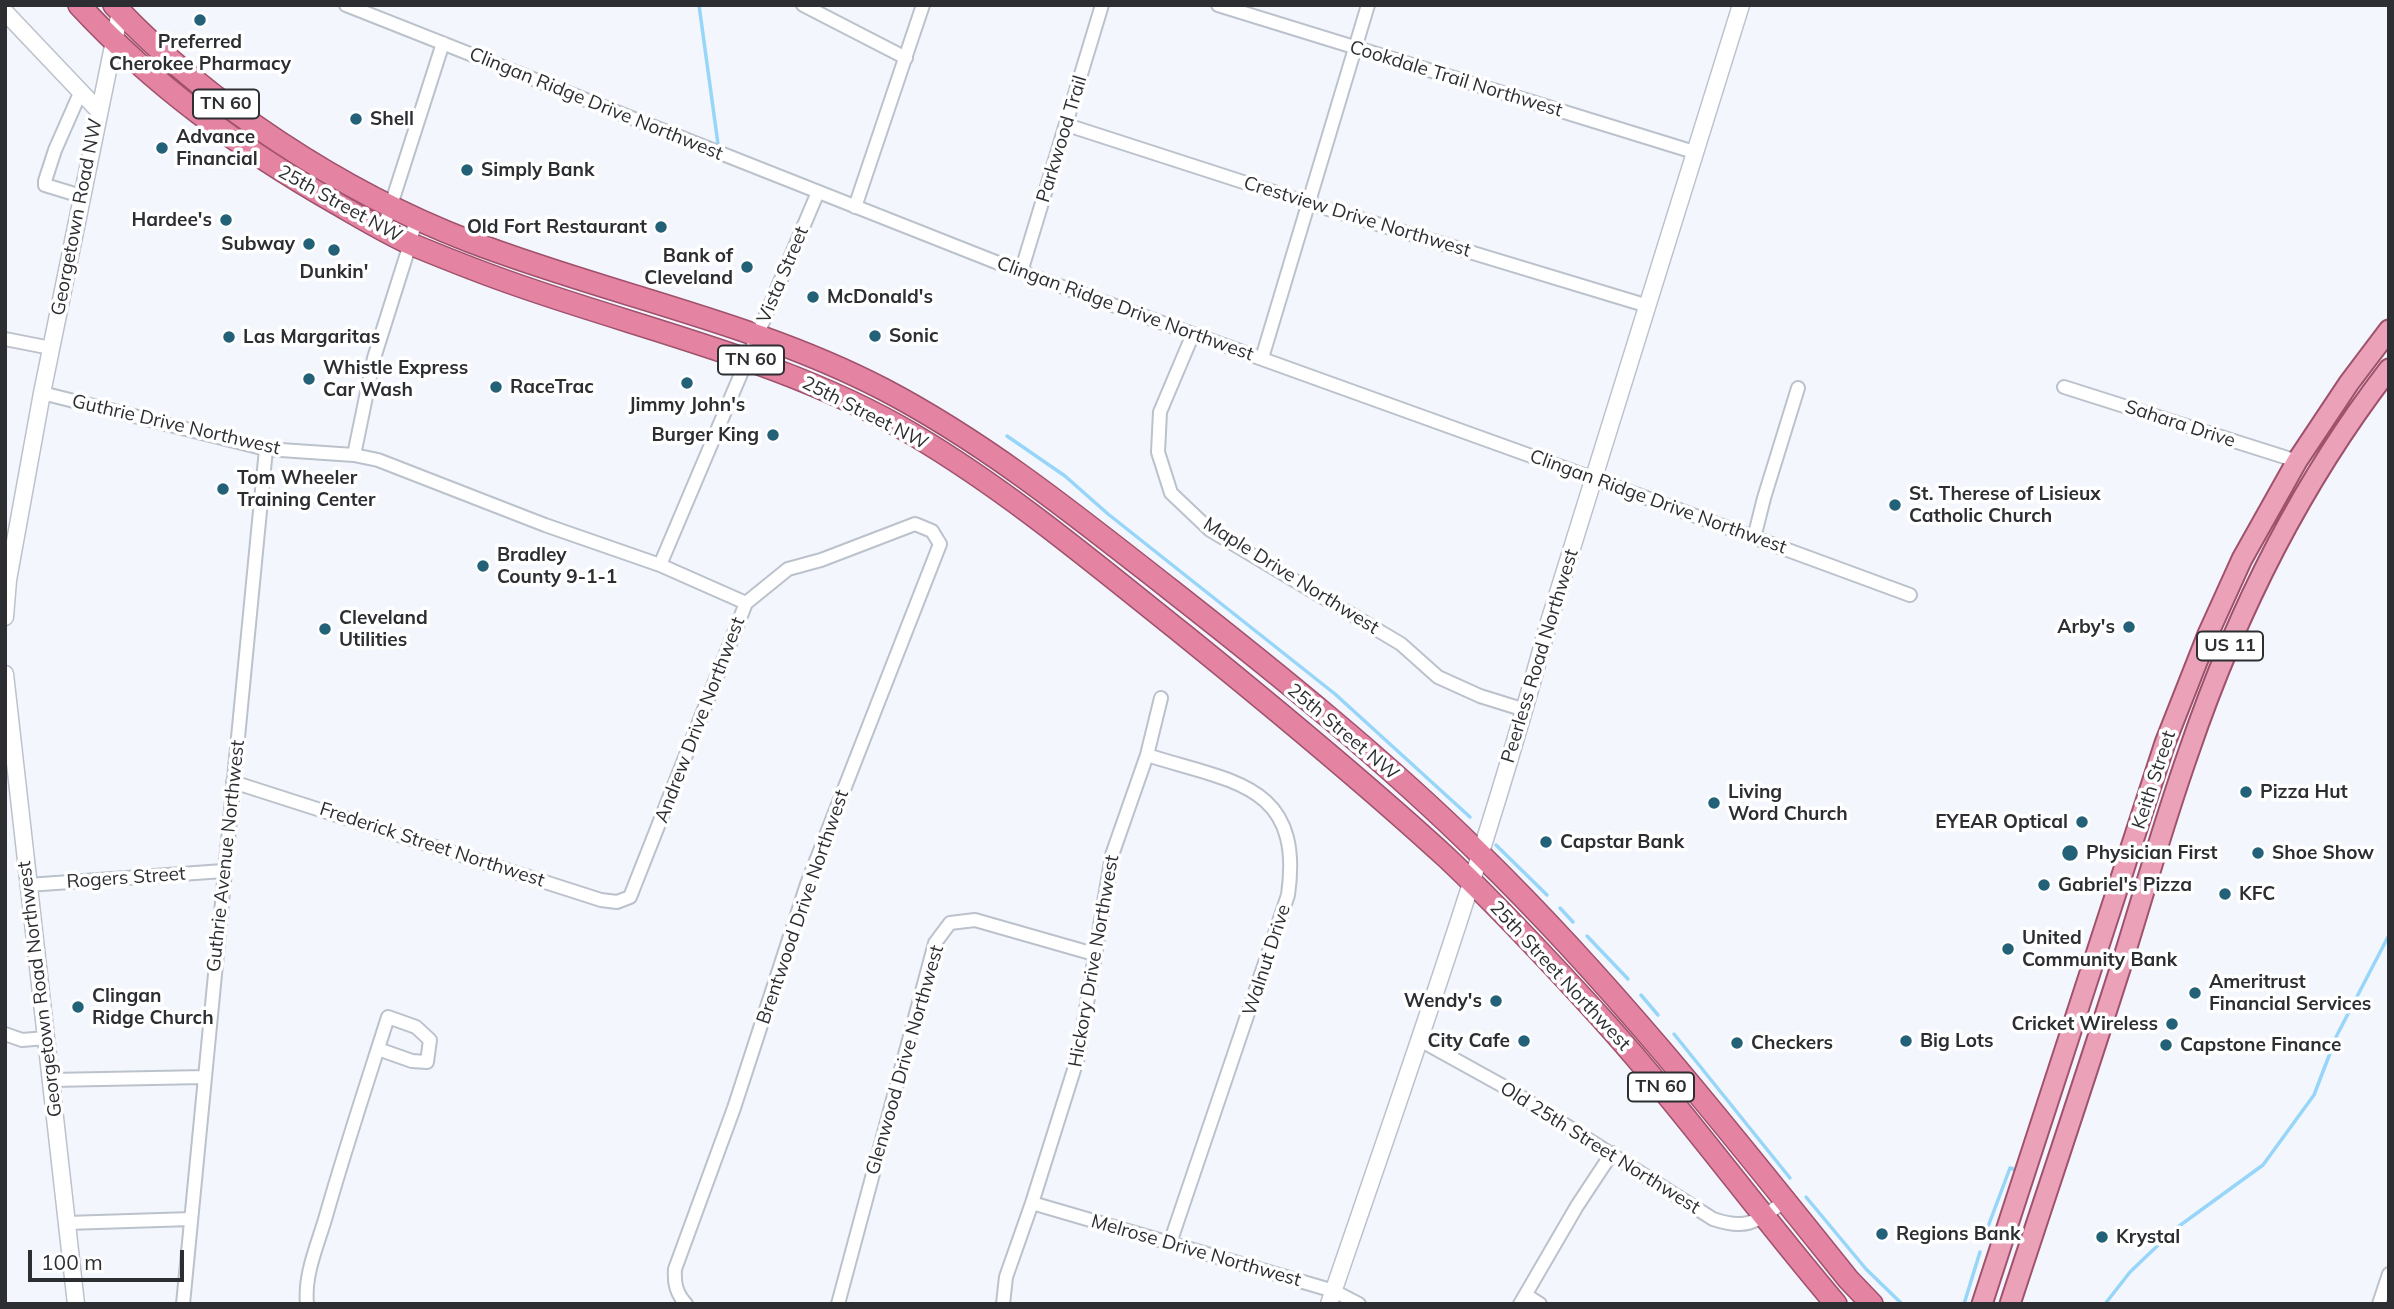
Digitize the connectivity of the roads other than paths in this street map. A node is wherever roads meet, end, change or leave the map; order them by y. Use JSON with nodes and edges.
{"nodes":[{"id":1,"x":79,"y":5,"type":"edge"},
{"id":2,"x":346,"y":5,"type":"edge"},
{"id":3,"x":803,"y":5,"type":"edge"},
{"id":4,"x":923,"y":5,"type":"edge"},
{"id":5,"x":1102,"y":5,"type":"edge"},
{"id":6,"x":1218,"y":5,"type":"edge"},
{"id":7,"x":1368,"y":5,"type":"edge"},
{"id":8,"x":1741,"y":5,"type":"edge"},
{"id":9,"x":119,"y":7,"type":"edge"},
{"id":10,"x":5,"y":12,"type":"edge"},
{"id":11,"x":113,"y":41,"type":"junction"},
{"id":12,"x":443,"y":43,"type":"junction"},
{"id":13,"x":1355,"y":48,"type":"junction"},
{"id":14,"x":906,"y":58,"type":"junction"},
{"id":15,"x":81,"y":92,"type":"junction"},
{"id":16,"x":98,"y":110,"type":"junction"},
{"id":17,"x":1067,"y":125,"type":"junction"},
{"id":18,"x":1695,"y":152,"type":"junction"},
{"id":19,"x":818,"y":192,"type":"junction"},
{"id":20,"x":81,"y":196,"type":"junction"},
{"id":21,"x":1308,"y":203,"type":"junction"},
{"id":22,"x":391,"y":205,"type":"junction"},
{"id":23,"x":855,"y":207,"type":"junction"},
{"id":24,"x":416,"y":217,"type":"junction"},
{"id":25,"x":383,"y":230,"type":"junction"},
{"id":26,"x":410,"y":244,"type":"junction"},
{"id":27,"x":1021,"y":272,"type":"junction"},
{"id":28,"x":1648,"y":306,"type":"junction"},
{"id":29,"x":2389,"y":330,"type":"edge"},
{"id":30,"x":1193,"y":334,"type":"junction"},
{"id":31,"x":757,"y":335,"type":"junction"},
{"id":32,"x":5,"y":339,"type":"edge"},
{"id":33,"x":51,"y":348,"type":"junction"},
{"id":34,"x":747,"y":358,"type":"junction"},
{"id":35,"x":1262,"y":358,"type":"junction"},
{"id":36,"x":2389,"y":369,"type":"edge"},
{"id":37,"x":2349,"y":383,"type":"junction"},
{"id":38,"x":2064,"y":387,"type":"dead end"},
{"id":39,"x":1798,"y":388,"type":"dead end"},
{"id":40,"x":42,"y":393,"type":"junction"},
{"id":41,"x":2367,"y":397,"type":"junction"},
{"id":42,"x":2310,"y":441,"type":"junction"},
{"id":43,"x":266,"y":449,"type":"junction"},
{"id":44,"x":354,"y":455,"type":"junction"},
{"id":45,"x":2297,"y":461,"type":"junction"},
{"id":46,"x":1595,"y":479,"type":"junction"},
{"id":47,"x":915,"y":524,"type":"joint"},
{"id":48,"x":2288,"y":526,"type":"junction"},
{"id":49,"x":1754,"y":538,"type":"junction"},
{"id":50,"x":660,"y":565,"type":"junction"},
{"id":51,"x":1910,"y":595,"type":"dead end"},
{"id":52,"x":2253,"y":595,"type":"junction"},
{"id":53,"x":2224,"y":598,"type":"junction"},
{"id":54,"x":746,"y":603,"type":"junction"},
{"id":55,"x":5,"y":617,"type":"edge"},
{"id":56,"x":2242,"y":619,"type":"junction"},
{"id":57,"x":2199,"y":657,"type":"junction"},
{"id":58,"x":5,"y":674,"type":"edge"},
{"id":59,"x":2188,"y":685,"type":"junction"},
{"id":60,"x":2211,"y":693,"type":"junction"},
{"id":61,"x":1161,"y":698,"type":"dead end"},
{"id":62,"x":1525,"y":710,"type":"junction"},
{"id":63,"x":2165,"y":743,"type":"junction"},
{"id":64,"x":1147,"y":755,"type":"junction"},
{"id":65,"x":1342,"y":767,"type":"joint"},
{"id":66,"x":233,"y":782,"type":"junction"},
{"id":67,"x":2148,"y":799,"type":"junction"},
{"id":68,"x":1480,"y":854,"type":"junction"},
{"id":69,"x":223,"y":871,"type":"junction"},
{"id":70,"x":1471,"y":883,"type":"junction"},
{"id":71,"x":28,"y":885,"type":"junction"},
{"id":72,"x":630,"y":897,"type":"joint"},
{"id":73,"x":2140,"y":904,"type":"junction"},
{"id":74,"x":1094,"y":954,"type":"junction"},
{"id":75,"x":5,"y":1034,"type":"edge"},
{"id":76,"x":46,"y":1038,"type":"junction"},
{"id":77,"x":1418,"y":1039,"type":"junction"},
{"id":78,"x":378,"y":1049,"type":"junction"},
{"id":79,"x":204,"y":1077,"type":"junction"},
{"id":80,"x":51,"y":1080,"type":"junction"},
{"id":81,"x":1612,"y":1153,"type":"junction"},
{"id":82,"x":1785,"y":1201,"type":"junction"},
{"id":83,"x":1032,"y":1203,"type":"junction"},
{"id":84,"x":1763,"y":1216,"type":"junction"},
{"id":85,"x":191,"y":1219,"type":"junction"},
{"id":86,"x":67,"y":1223,"type":"junction"},
{"id":87,"x":1170,"y":1243,"type":"junction"},
{"id":88,"x":2389,"y":1274,"type":"edge"},
{"id":89,"x":1331,"y":1297,"type":"edge"},
{"id":90,"x":1523,"y":1300,"type":"edge"},
{"id":91,"x":76,"y":1304,"type":"edge"},
{"id":92,"x":183,"y":1304,"type":"edge"},
{"id":93,"x":307,"y":1304,"type":"edge"},
{"id":94,"x":685,"y":1304,"type":"edge"},
{"id":95,"x":838,"y":1304,"type":"edge"},
{"id":96,"x":1003,"y":1304,"type":"edge"},
{"id":97,"x":1359,"y":1304,"type":"edge"},
{"id":98,"x":1540,"y":1304,"type":"edge"},
{"id":99,"x":1836,"y":1304,"type":"edge"},
{"id":100,"x":1872,"y":1304,"type":"edge"},
{"id":101,"x":1982,"y":1304,"type":"edge"},
{"id":102,"x":2010,"y":1304,"type":"edge"},
{"id":103,"x":2379,"y":1304,"type":"edge"}],
"edges":[{"from":1,"to":11,"type":"highway","number":"TN 60"},
{"from":2,"to":12,"type":"street","name":"Clingan Ridge Drive Northwest"},
{"from":3,"to":14,"type":"street"},
{"from":4,"to":14,"type":"street"},
{"from":5,"to":17,"type":"street","name":"Parkwood Trail"},
{"from":6,"to":13,"type":"street","name":"Cookdale Trail Northwest"},
{"from":7,"to":13,"type":"street"},
{"from":8,"to":18,"type":"street","name":"Peerless Road Northwest"},
{"from":9,"to":11,"type":"street","name":"Georgetown Road NW"},
{"from":9,"to":22,"type":"highway","name":"25th Street NW","number":"TN 60"},
{"from":10,"to":15,"type":"street"},
{"from":11,"to":16,"type":"street","name":"Georgetown Road NW"},
{"from":11,"to":25,"type":"highway","name":"25th Street NW","number":"TN 60"},
{"from":12,"to":19,"type":"street","name":"Clingan Ridge Drive Northwest"},
{"from":12,"to":22,"type":"street"},
{"from":13,"to":18,"type":"street","name":"Cookdale Trail Northwest"},
{"from":13,"to":21,"type":"street"},
{"from":14,"to":23,"type":"street"},
{"from":15,"to":16,"type":"street"},
{"from":15,"to":20,"type":"street"},
{"from":16,"to":20,"type":"street","name":"Georgetown Road NW"},
{"from":17,"to":21,"type":"street","name":"Crestview Drive Northwest"},
{"from":17,"to":27,"type":"street","name":"Parkwood Trail"},
{"from":18,"to":28,"type":"street","name":"Peerless Road Northwest"},
{"from":19,"to":23,"type":"street","name":"Clingan Ridge Drive Northwest"},
{"from":19,"to":31,"type":"street","name":"Vista Street"},
{"from":20,"to":33,"type":"street","name":"Georgetown Road NW"},
{"from":21,"to":28,"type":"street","name":"Crestview Drive Northwest"},
{"from":21,"to":35,"type":"street"},
{"from":22,"to":24,"type":"highway","name":"25th Street NW","number":"TN 60"},
{"from":22,"to":25,"type":"street"},
{"from":23,"to":27,"type":"street","name":"Clingan Ridge Drive Northwest"},
{"from":24,"to":26,"type":"street"},
{"from":24,"to":31,"type":"highway","name":"25th Street NW","number":"TN 60"},
{"from":25,"to":26,"type":"highway","name":"25th Street NW","number":"TN 60"},
{"from":26,"to":34,"type":"highway","name":"25th Street NW","number":"TN 60"},
{"from":26,"to":44,"type":"street"},
{"from":27,"to":30,"type":"street","name":"Clingan Ridge Drive Northwest"},
{"from":28,"to":46,"type":"street","name":"Peerless Road Northwest"},
{"from":29,"to":37,"type":"main road","name":"Keith Street","number":"US 11"},
{"from":30,"to":35,"type":"street","name":"Clingan Ridge Drive Northwest"},
{"from":30,"to":62,"type":"street","name":"Maple Drive Northwest"},
{"from":31,"to":34,"type":"street","name":"Vista Street"},
{"from":31,"to":68,"type":"highway","name":"25th Street NW","number":"TN 60"},
{"from":32,"to":33,"type":"street"},
{"from":33,"to":40,"type":"street","name":"Georgetown Road NW"},
{"from":34,"to":50,"type":"street","name":"Vista Street"},
{"from":34,"to":65,"type":"highway","name":"25th Street NW","number":"TN 60"},
{"from":35,"to":46,"type":"street","name":"Clingan Ridge Drive Northwest"},
{"from":36,"to":41,"type":"main road","name":"Keith Street","number":"US 11"},
{"from":37,"to":41,"type":"street"},
{"from":37,"to":42,"type":"main road","name":"Keith Street","number":"US 11"},
{"from":38,"to":45,"type":"street","name":"Sahara Drive"},
{"from":39,"to":49,"type":"street"},
{"from":40,"to":43,"type":"street","name":"Guthrie Drive Northwest"},
{"from":40,"to":55,"type":"street"},
{"from":41,"to":48,"type":"main road","name":"Keith Street","number":"US 11"},
{"from":42,"to":45,"type":"main road","name":"Keith Street","number":"US 11"},
{"from":42,"to":48,"type":"main road"},
{"from":43,"to":44,"type":"street","name":"Guthrie Drive Northwest"},
{"from":43,"to":66,"type":"street","name":"Guthrie Avenue Northwest"},
{"from":44,"to":50,"type":"street","name":"Guthrie Drive Northwest"},
{"from":45,"to":53,"type":"main road","name":"Keith Street","number":"US 11"},
{"from":46,"to":49,"type":"street","name":"Clingan Ridge Drive Northwest"},
{"from":46,"to":62,"type":"street","name":"Peerless Road Northwest"},
{"from":47,"to":54,"type":"street","name":"Andrew Drive Northwest"},
{"from":47,"to":94,"type":"street","name":"Brentwood Drive Northwest"},
{"from":48,"to":52,"type":"main road","name":"Keith Street","number":"US 11"},
{"from":49,"to":51,"type":"street","name":"Clingan Ridge Drive Northwest"},
{"from":50,"to":54,"type":"street","name":"Guthrie Drive Northwest"},
{"from":52,"to":53,"type":"main road"},
{"from":52,"to":56,"type":"main road","name":"Keith Street","number":"US 11"},
{"from":53,"to":57,"type":"main road","name":"Keith Street","number":"US 11"},
{"from":54,"to":72,"type":"street","name":"Andrew Drive Northwest"},
{"from":56,"to":57,"type":"main road"},
{"from":56,"to":60,"type":"main road","name":"Keith Street","number":"US 11"},
{"from":57,"to":59,"type":"main road","name":"Keith Street","number":"US 11"},
{"from":58,"to":71,"type":"street","name":"Georgetown Road Northwest"},
{"from":59,"to":60,"type":"street"},
{"from":59,"to":63,"type":"main road","name":"Keith Street","number":"US 11"},
{"from":60,"to":63,"type":"main road"},
{"from":60,"to":73,"type":"main road","name":"Keith Street","number":"US 11"},
{"from":61,"to":64,"type":"street","name":"Hickory Drive Northwest"},
{"from":62,"to":68,"type":"street","name":"Peerless Road Northwest"},
{"from":63,"to":67,"type":"main road","name":"Keith Street","number":"US 11"},
{"from":64,"to":74,"type":"street","name":"Hickory Drive Northwest"},
{"from":64,"to":87,"type":"street","name":"Walnut Drive"},
{"from":65,"to":70,"type":"highway","name":"25th Street Northwest","number":"TN 60"},
{"from":66,"to":69,"type":"street","name":"Guthrie Avenue Northwest"},
{"from":66,"to":72,"type":"street","name":"Frederick Street Northwest"},
{"from":67,"to":73,"type":"main road"},
{"from":67,"to":101,"type":"main road","name":"Keith Street","number":"US 11"},
{"from":68,"to":70,"type":"street","name":"Peerless Road Northwest"},
{"from":68,"to":82,"type":"highway","name":"25th Street Northwest","number":"TN 60"},
{"from":69,"to":71,"type":"street","name":"Rogers Street"},
{"from":69,"to":79,"type":"street","name":"Guthrie Avenue Northwest"},
{"from":70,"to":77,"type":"street","name":"Peerless Road Northwest"},
{"from":70,"to":84,"type":"highway","name":"25th Street Northwest","number":"TN 60"},
{"from":71,"to":76,"type":"street","name":"Georgetown Road Northwest"},
{"from":73,"to":102,"type":"main road","name":"Keith Street","number":"US 11"},
{"from":74,"to":83,"type":"street","name":"Hickory Drive Northwest"},
{"from":74,"to":95,"type":"street","name":"Glenwood Drive Northwest"},
{"from":75,"to":76,"type":"street"},
{"from":76,"to":80,"type":"street","name":"Georgetown Road Northwest"},
{"from":77,"to":81,"type":"street","name":"Old 25th Street Northwest"},
{"from":77,"to":89,"type":"street","name":"Peerless Road Northwest"},
{"from":78,"to":78,"type":"street"},
{"from":78,"to":93,"type":"street"},
{"from":79,"to":80,"type":"street"},
{"from":79,"to":85,"type":"street","name":"Guthrie Avenue Northwest"},
{"from":80,"to":86,"type":"street","name":"Georgetown Road Northwest"},
{"from":81,"to":84,"type":"street","name":"Old 25th Street Northwest"},
{"from":81,"to":90,"type":"street"},
{"from":82,"to":84,"type":"street","name":"Old 25th Street Northwest"},
{"from":82,"to":100,"type":"highway","name":"25th Street Northwest","number":"TN 60"},
{"from":83,"to":87,"type":"street","name":"Melrose Drive Northwest"},
{"from":83,"to":96,"type":"street","name":"Hickory Drive Northwest"},
{"from":84,"to":99,"type":"highway","name":"25th Street Northwest","number":"TN 60"},
{"from":85,"to":86,"type":"street"},
{"from":85,"to":92,"type":"street","name":"Guthrie Avenue Northwest"},
{"from":86,"to":91,"type":"street","name":"Georgetown Road Northwest"},
{"from":87,"to":89,"type":"street","name":"Melrose Drive Northwest"},
{"from":88,"to":103,"type":"street"},
{"from":89,"to":97,"type":"street","name":"Melrose Drive Northwest"},
{"from":90,"to":98,"type":"street"}]}
